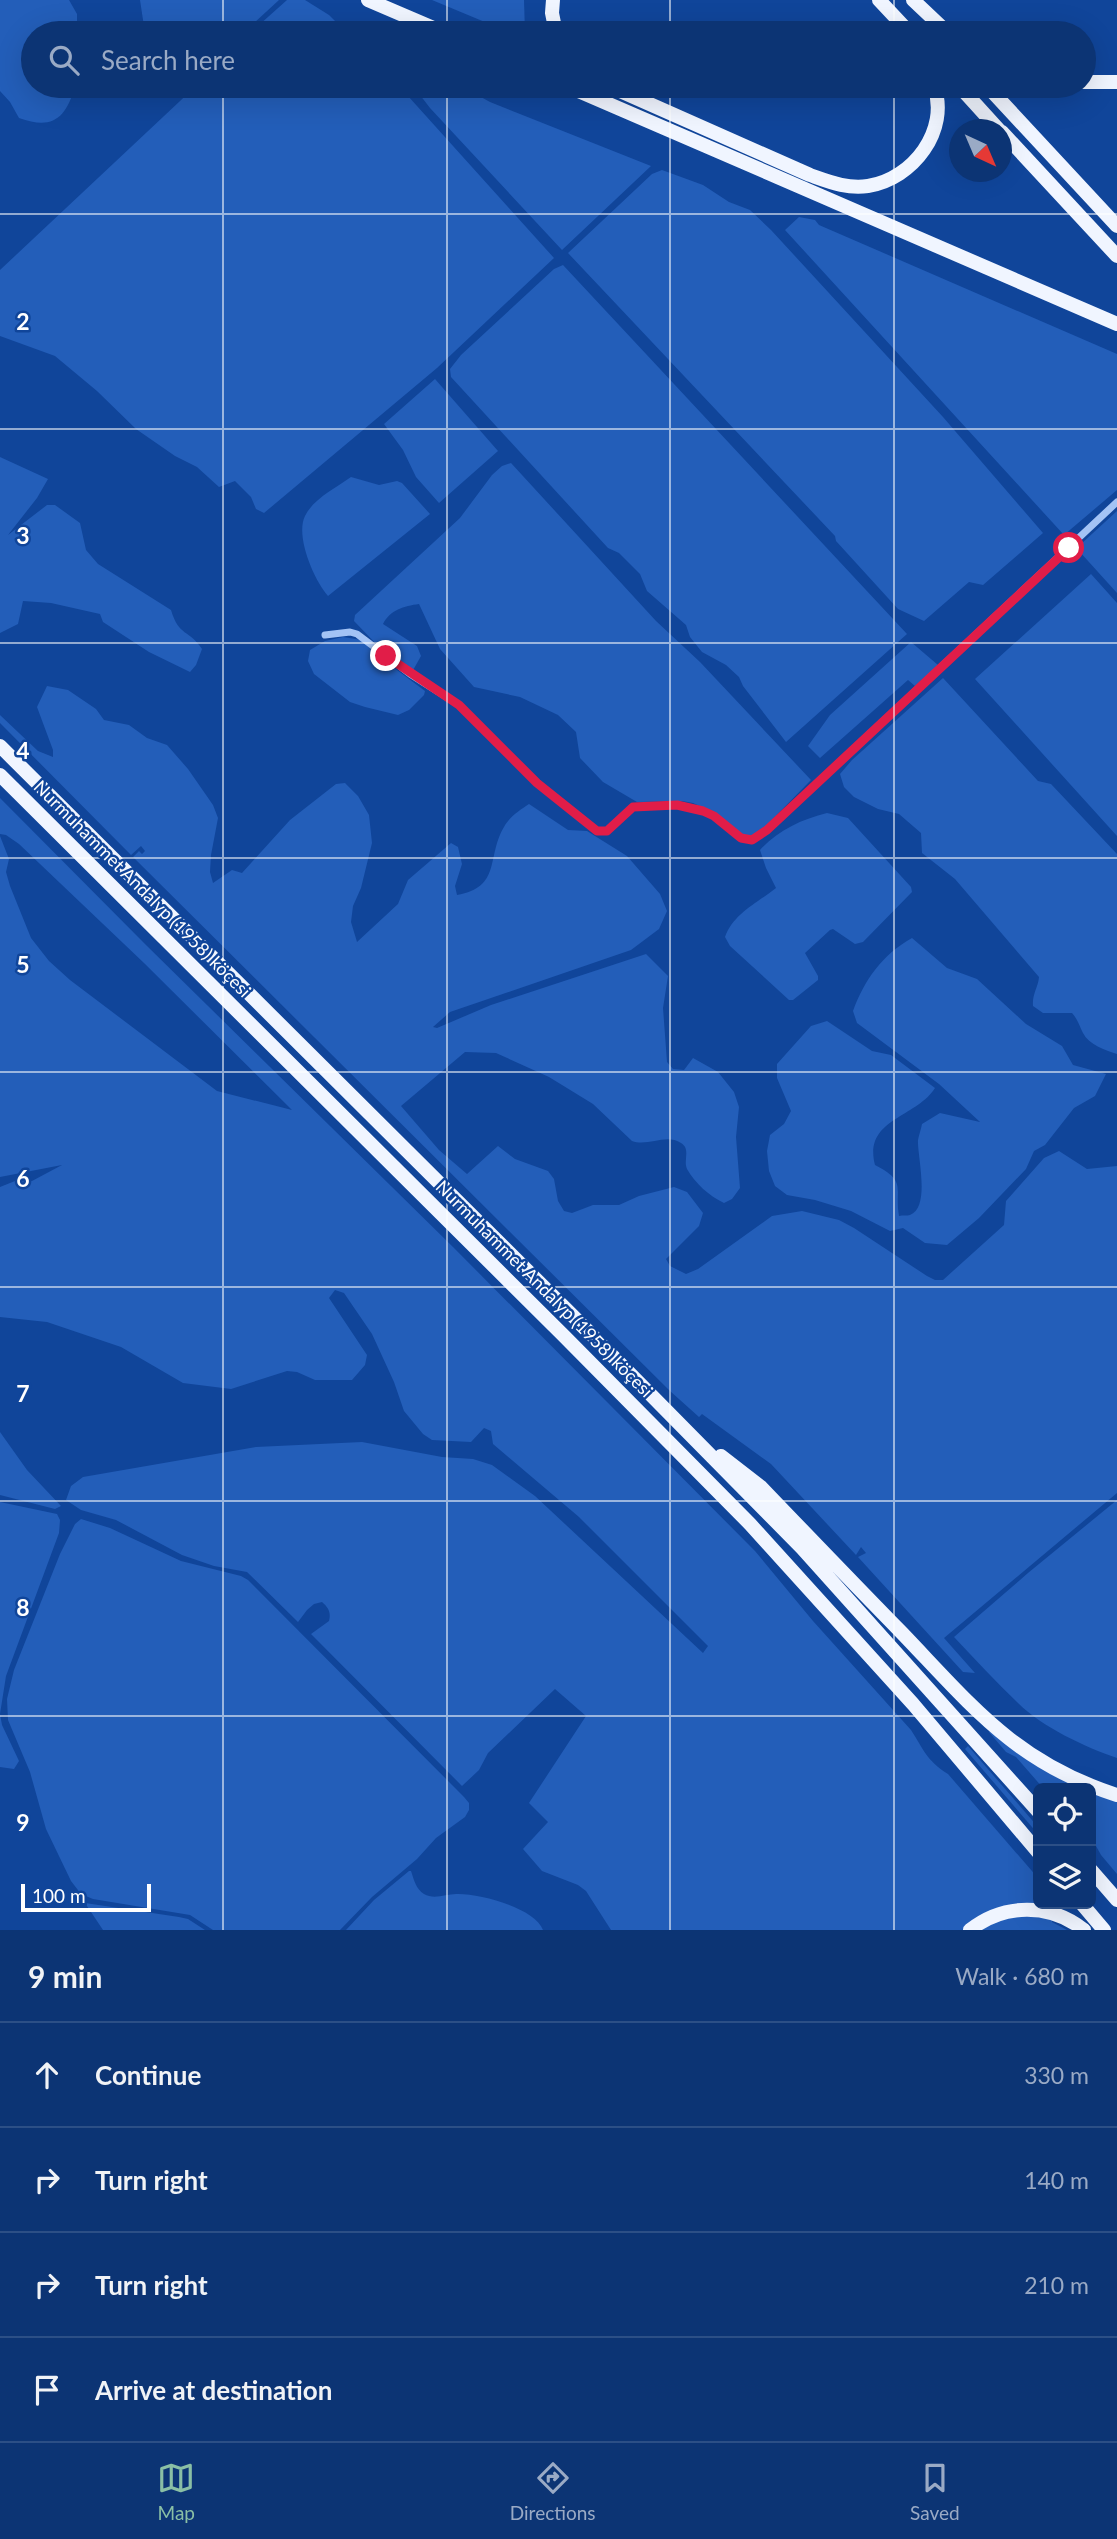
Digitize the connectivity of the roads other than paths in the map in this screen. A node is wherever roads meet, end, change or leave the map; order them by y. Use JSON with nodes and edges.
{"nodes":[{"id":1,"x":368,"y":0,"type":"edge"},
{"id":2,"x":553,"y":0,"type":"edge"},
{"id":3,"x":878,"y":0,"type":"edge"},
{"id":4,"x":911,"y":0,"type":"edge"},
{"id":5,"x":417,"y":21,"type":"edge"},
{"id":6,"x":554,"y":21,"type":"edge"},
{"id":7,"x":895,"y":21,"type":"edge"},
{"id":8,"x":898,"y":21,"type":"edge"},
{"id":9,"x":929,"y":21,"type":"edge"},
{"id":10,"x":935,"y":21,"type":"edge"},
{"id":11,"x":1096,"y":82,"type":"edge"},
{"id":12,"x":1117,"y":82,"type":"edge"},
{"id":13,"x":594,"y":98,"type":"edge"},
{"id":14,"x":636,"y":98,"type":"edge"},
{"id":15,"x":938,"y":98,"type":"edge"},
{"id":16,"x":970,"y":98,"type":"edge"},
{"id":17,"x":998,"y":98,"type":"edge"},
{"id":18,"x":989,"y":119,"type":"edge"},
{"id":19,"x":1012,"y":144,"type":"edge"},
{"id":20,"x":1117,"y":226,"type":"edge"},
{"id":21,"x":1117,"y":256,"type":"edge"},
{"id":22,"x":1117,"y":324,"type":"edge"},
{"id":23,"x":1117,"y":502,"type":"edge"},
{"id":24,"x":325,"y":635,"type":"dead end"},
{"id":25,"x":0,"y":746,"type":"edge"},
{"id":26,"x":0,"y":775,"type":"edge"},
{"id":27,"x":680,"y":1424,"type":"junction"},
{"id":28,"x":1117,"y":1795,"type":"edge"},
{"id":29,"x":1033,"y":1805,"type":"edge"},
{"id":30,"x":1033,"y":1846,"type":"edge"},
{"id":31,"x":1096,"y":1876,"type":"edge"},
{"id":32,"x":1117,"y":1900,"type":"edge"},
{"id":33,"x":1086,"y":1909,"type":"edge"},
{"id":34,"x":970,"y":1930,"type":"edge"},
{"id":35,"x":1084,"y":1930,"type":"edge"},
{"id":36,"x":1104,"y":1930,"type":"edge"}],
"edges":[{"from":1,"to":5,"type":"main road"},
{"from":2,"to":6,"type":"main road"},
{"from":3,"to":7,"type":"main road"},
{"from":3,"to":8,"type":"main road"},
{"from":4,"to":9,"type":"main road"},
{"from":4,"to":10,"type":"main road"},
{"from":11,"to":12,"type":"main road"},
{"from":13,"to":22,"type":"main road"},
{"from":14,"to":15,"type":"main road"},
{"from":16,"to":18,"type":"main road"},
{"from":17,"to":20,"type":"main road"},
{"from":19,"to":21,"type":"main road"},
{"from":23,"to":24,"type":"street"},
{"from":25,"to":27,"type":"main road","name":"Nurmuhammet Andalyp (1958) köçesi"},
{"from":26,"to":30,"type":"main road","name":"Nurmuhammet Andalyp (1958) köçesi"},
{"from":27,"to":28,"type":"main road"},
{"from":27,"to":29,"type":"main road","name":"Nurmuhammet Andalyp (1958) köçesi"},
{"from":31,"to":32,"type":"main road"},
{"from":33,"to":36,"type":"main road"},
{"from":34,"to":35,"type":"main road"}]}
